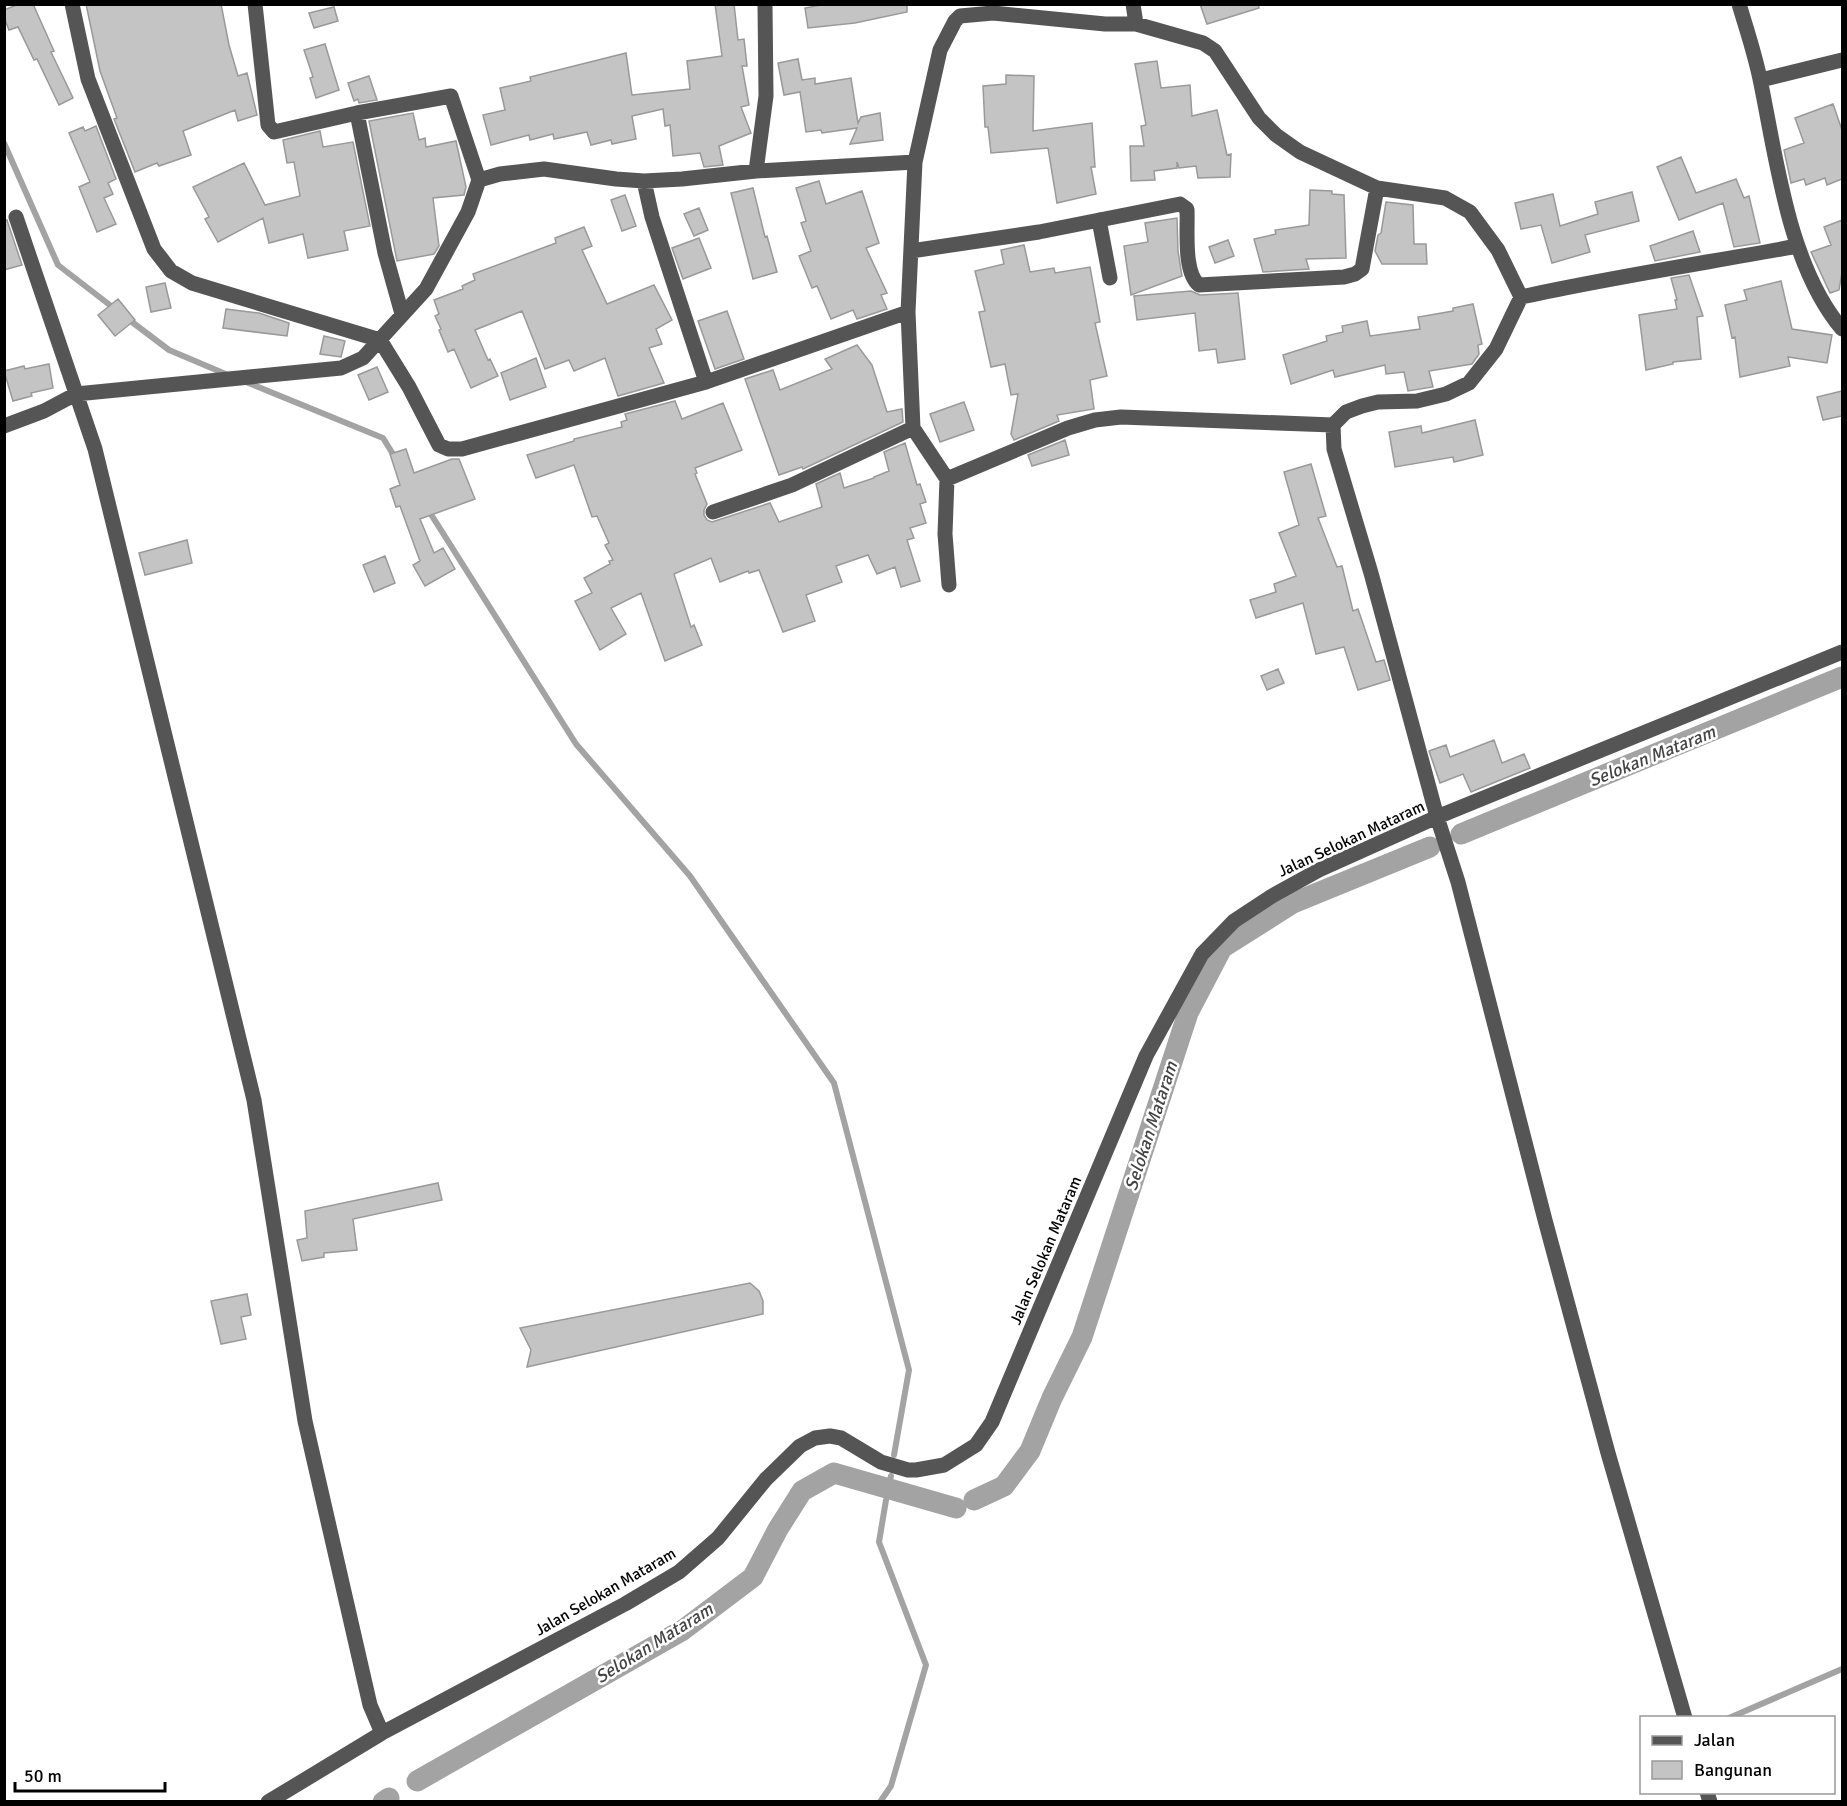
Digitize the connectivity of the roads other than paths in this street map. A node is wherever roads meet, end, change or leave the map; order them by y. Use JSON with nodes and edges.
{"nodes":[{"id":1,"x":72,"y":4,"type":"edge"},
{"id":2,"x":255,"y":4,"type":"edge"},
{"id":3,"x":765,"y":4,"type":"edge"},
{"id":4,"x":1133,"y":4,"type":"edge"},
{"id":5,"x":1739,"y":4,"type":"edge"},
{"id":6,"x":1136,"y":24,"type":"junction"},
{"id":7,"x":1842,"y":60,"type":"edge"},
{"id":8,"x":1761,"y":80,"type":"junction"},
{"id":9,"x":357,"y":113,"type":"junction"},
{"id":10,"x":915,"y":162,"type":"junction"},
{"id":11,"x":756,"y":171,"type":"junction"},
{"id":12,"x":479,"y":180,"type":"junction"},
{"id":13,"x":644,"y":181,"type":"junction"},
{"id":14,"x":1377,"y":188,"type":"junction"},
{"id":15,"x":16,"y":217,"type":"dead end"},
{"id":16,"x":1099,"y":220,"type":"junction"},
{"id":17,"x":1798,"y":246,"type":"junction"},
{"id":18,"x":911,"y":250,"type":"junction"},
{"id":19,"x":1110,"y":278,"type":"dead end"},
{"id":20,"x":1521,"y":297,"type":"junction"},
{"id":21,"x":908,"y":312,"type":"junction"},
{"id":22,"x":402,"y":314,"type":"junction"},
{"id":23,"x":1842,"y":329,"type":"edge"},
{"id":24,"x":380,"y":340,"type":"junction"},
{"id":25,"x":706,"y":382,"type":"junction"},
{"id":26,"x":76,"y":394,"type":"junction"},
{"id":27,"x":1333,"y":425,"type":"junction"},
{"id":28,"x":4,"y":426,"type":"edge"},
{"id":29,"x":913,"y":428,"type":"junction"},
{"id":30,"x":946,"y":479,"type":"junction"},
{"id":31,"x":713,"y":512,"type":"dead end"},
{"id":32,"x":949,"y":585,"type":"dead end"},
{"id":33,"x":1842,"y":652,"type":"edge"},
{"id":34,"x":1437,"y":817,"type":"junction"},
{"id":35,"x":1685,"y":1716,"type":"edge"},
{"id":36,"x":382,"y":1733,"type":"junction"},
{"id":37,"x":268,"y":1802,"type":"edge"}],
"edges":[{"from":1,"to":24,"type":"street"},
{"from":2,"to":9,"type":"street"},
{"from":3,"to":11,"type":"street"},
{"from":4,"to":6,"type":"street"},
{"from":5,"to":8,"type":"street"},
{"from":6,"to":10,"type":"street"},
{"from":6,"to":14,"type":"street"},
{"from":7,"to":8,"type":"street"},
{"from":8,"to":17,"type":"street"},
{"from":9,"to":12,"type":"street"},
{"from":9,"to":22,"type":"street"},
{"from":10,"to":11,"type":"street"},
{"from":10,"to":18,"type":"street"},
{"from":11,"to":13,"type":"street"},
{"from":12,"to":13,"type":"street"},
{"from":12,"to":22,"type":"street"},
{"from":13,"to":25,"type":"street"},
{"from":14,"to":16,"type":"street"},
{"from":14,"to":20,"type":"street"},
{"from":15,"to":26,"type":"street"},
{"from":16,"to":18,"type":"street"},
{"from":16,"to":19,"type":"street"},
{"from":17,"to":20,"type":"street"},
{"from":17,"to":23,"type":"street"},
{"from":18,"to":21,"type":"street"},
{"from":20,"to":27,"type":"street"},
{"from":21,"to":25,"type":"street"},
{"from":21,"to":29,"type":"street"},
{"from":22,"to":24,"type":"street"},
{"from":24,"to":25,"type":"street"},
{"from":24,"to":26,"type":"street"},
{"from":26,"to":28,"type":"street"},
{"from":26,"to":36,"type":"street"},
{"from":27,"to":30,"type":"street"},
{"from":27,"to":34,"type":"street"},
{"from":29,"to":30,"type":"street"},
{"from":29,"to":31,"type":"street"},
{"from":30,"to":32,"type":"street"},
{"from":33,"to":34,"type":"street","name":"Jalan Selokan Mataram"},
{"from":34,"to":35,"type":"street"},
{"from":34,"to":36,"type":"street","name":"Jalan Selokan Mataram"},
{"from":36,"to":37,"type":"street","name":"Jalan Selokan Mataram"}]}
